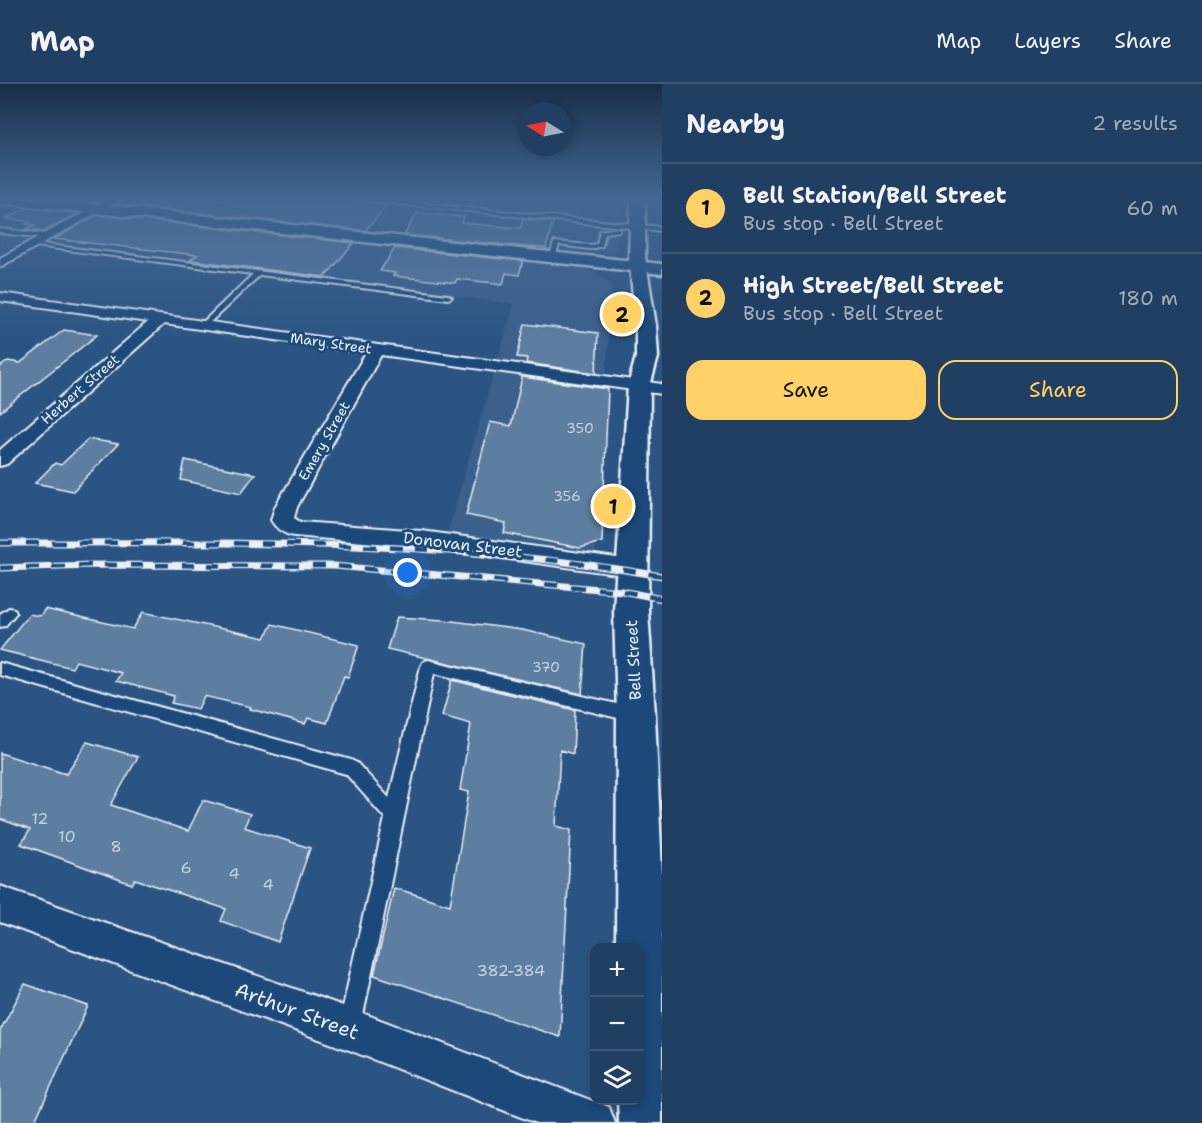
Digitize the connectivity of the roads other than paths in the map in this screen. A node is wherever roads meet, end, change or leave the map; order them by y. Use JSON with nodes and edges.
{"nodes":[{"id":1,"x":26,"y":247,"type":"edge"},
{"id":2,"x":69,"y":247,"type":"edge"},
{"id":3,"x":485,"y":247,"type":"edge"},
{"id":4,"x":584,"y":247,"type":"edge"},
{"id":5,"x":637,"y":247,"type":"edge"},
{"id":6,"x":555,"y":250,"type":"junction"},
{"id":7,"x":572,"y":259,"type":"junction"},
{"id":8,"x":0,"y":263,"type":"edge"},
{"id":9,"x":637,"y":266,"type":"junction"},
{"id":10,"x":662,"y":269,"type":"edge"},
{"id":11,"x":259,"y":272,"type":"junction"},
{"id":12,"x":0,"y":297,"type":"edge"},
{"id":13,"x":448,"y":297,"type":"dead end"},
{"id":14,"x":641,"y":297,"type":"junction"},
{"id":15,"x":161,"y":319,"type":"junction"},
{"id":16,"x":205,"y":325,"type":"junction"},
{"id":17,"x":376,"y":349,"type":"junction"},
{"id":18,"x":651,"y":388,"type":"edge"},
{"id":19,"x":0,"y":460,"type":"edge"},
{"id":20,"x":294,"y":529,"type":"joint"},
{"id":21,"x":632,"y":568,"type":"junction"},
{"id":22,"x":0,"y":669,"type":"edge"},
{"id":23,"x":636,"y":715,"type":"junction"},
{"id":24,"x":649,"y":778,"type":"edge"},
{"id":25,"x":394,"y":816,"type":"junction"},
{"id":26,"x":0,"y":904,"type":"edge"},
{"id":27,"x":349,"y":1029,"type":"junction"},
{"id":28,"x":593,"y":1123,"type":"edge"},
{"id":29,"x":648,"y":1123,"type":"edge"}],
"edges":[{"from":1,"to":8,"type":"street"},
{"from":2,"to":11,"type":"lane"},
{"from":3,"to":6,"type":"main road"},
{"from":4,"to":6,"type":"lane"},
{"from":5,"to":9,"type":"main road","name":"Bell Street"},
{"from":6,"to":7,"type":"main road"},
{"from":7,"to":9,"type":"main road"},
{"from":7,"to":14,"type":"main road"},
{"from":9,"to":10,"type":"main road"},
{"from":9,"to":14,"type":"main road","name":"Bell Street"},
{"from":11,"to":13,"type":"lane"},
{"from":11,"to":16,"type":"lane"},
{"from":12,"to":15,"type":"street","name":"Mary Street"},
{"from":14,"to":18,"type":"main road","name":"Bell Street"},
{"from":15,"to":16,"type":"street","name":"Mary Street"},
{"from":15,"to":19,"type":"street","name":"Herbert Street"},
{"from":16,"to":17,"type":"street","name":"Mary Street"},
{"from":17,"to":18,"type":"street","name":"Mary Street"},
{"from":17,"to":20,"type":"street","name":"Emery Street"},
{"from":18,"to":21,"type":"main road","name":"Bell Street"},
{"from":20,"to":21,"type":"street","name":"Donovan Street"},
{"from":21,"to":23,"type":"main road","name":"Bell Street"},
{"from":22,"to":25,"type":"lane"},
{"from":23,"to":24,"type":"main road","name":"Bell Street"},
{"from":23,"to":25,"type":"lane"},
{"from":24,"to":29,"type":"main road","name":"Bell Street"},
{"from":25,"to":27,"type":"lane"},
{"from":26,"to":27,"type":"street","name":"Arthur Street"},
{"from":27,"to":28,"type":"street","name":"Arthur Street"}]}
